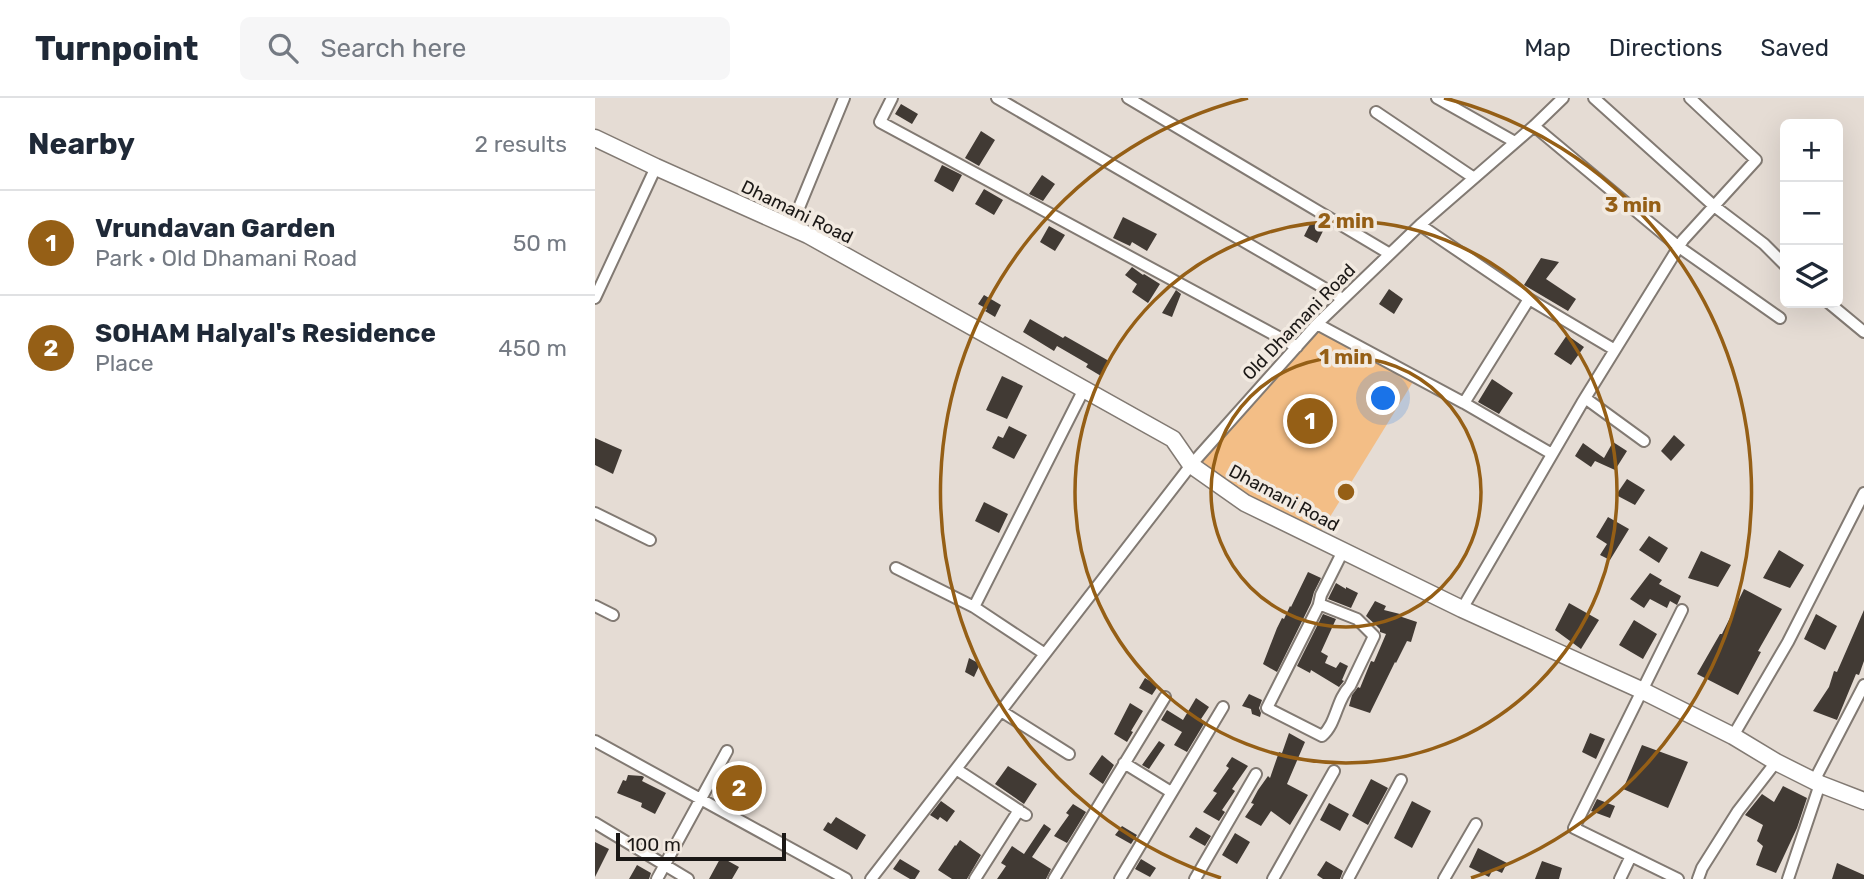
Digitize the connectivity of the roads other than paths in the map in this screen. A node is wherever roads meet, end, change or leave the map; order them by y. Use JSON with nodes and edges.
{"nodes":[{"id":1,"x":844,"y":98,"type":"edge"},
{"id":2,"x":892,"y":98,"type":"edge"},
{"id":3,"x":997,"y":98,"type":"edge"},
{"id":4,"x":1128,"y":98,"type":"edge"},
{"id":5,"x":1437,"y":98,"type":"edge"},
{"id":6,"x":1563,"y":98,"type":"edge"},
{"id":7,"x":1594,"y":98,"type":"edge"},
{"id":8,"x":1690,"y":98,"type":"edge"},
{"id":9,"x":1376,"y":112,"type":"dead end"},
{"id":10,"x":1534,"y":126,"type":"junction"},
{"id":11,"x":595,"y":138,"type":"edge"},
{"id":12,"x":1515,"y":142,"type":"junction"},
{"id":13,"x":656,"y":167,"type":"junction"},
{"id":14,"x":1474,"y":178,"type":"junction"},
{"id":15,"x":1714,"y":206,"type":"junction"},
{"id":16,"x":1420,"y":225,"type":"junction"},
{"id":17,"x":791,"y":228,"type":"junction"},
{"id":18,"x":1679,"y":247,"type":"junction"},
{"id":19,"x":1390,"y":254,"type":"junction"},
{"id":20,"x":1780,"y":260,"type":"edge"},
{"id":21,"x":595,"y":299,"type":"edge"},
{"id":22,"x":1343,"y":299,"type":"junction"},
{"id":23,"x":1529,"y":299,"type":"junction"},
{"id":24,"x":1835,"y":308,"type":"edge"},
{"id":25,"x":1780,"y":318,"type":"dead end"},
{"id":26,"x":1317,"y":324,"type":"junction"},
{"id":27,"x":1864,"y":332,"type":"edge"},
{"id":28,"x":1297,"y":347,"type":"junction"},
{"id":29,"x":1615,"y":350,"type":"junction"},
{"id":30,"x":1084,"y":389,"type":"junction"},
{"id":31,"x":1585,"y":398,"type":"junction"},
{"id":32,"x":1464,"y":403,"type":"junction"},
{"id":33,"x":1644,"y":442,"type":"dead end"},
{"id":34,"x":1552,"y":454,"type":"junction"},
{"id":35,"x":1191,"y":465,"type":"junction"},
{"id":36,"x":1864,"y":493,"type":"edge"},
{"id":37,"x":595,"y":513,"type":"edge"},
{"id":38,"x":650,"y":540,"type":"dead end"},
{"id":39,"x":1343,"y":551,"type":"junction"},
{"id":40,"x":895,"y":568,"type":"dead end"},
{"id":41,"x":1319,"y":605,"type":"dead end"},
{"id":42,"x":595,"y":606,"type":"edge"},
{"id":43,"x":974,"y":607,"type":"junction"},
{"id":44,"x":1462,"y":609,"type":"junction"},
{"id":45,"x":1682,"y":610,"type":"dead end"},
{"id":46,"x":613,"y":615,"type":"dead end"},
{"id":47,"x":1045,"y":654,"type":"junction"},
{"id":48,"x":1864,"y":685,"type":"edge"},
{"id":49,"x":1641,"y":690,"type":"junction"},
{"id":50,"x":1165,"y":697,"type":"dead end"},
{"id":51,"x":1223,"y":707,"type":"dead end"},
{"id":52,"x":1001,"y":712,"type":"junction"},
{"id":53,"x":1733,"y":736,"type":"junction"},
{"id":54,"x":595,"y":741,"type":"edge"},
{"id":55,"x":727,"y":751,"type":"dead end"},
{"id":56,"x":1069,"y":754,"type":"dead end"},
{"id":57,"x":1776,"y":762,"type":"junction"},
{"id":58,"x":1125,"y":763,"type":"junction"},
{"id":59,"x":956,"y":769,"type":"junction"},
{"id":60,"x":1334,"y":771,"type":"dead end"},
{"id":61,"x":1256,"y":774,"type":"dead end"},
{"id":62,"x":1401,"y":780,"type":"dead end"},
{"id":63,"x":1817,"y":782,"type":"junction"},
{"id":64,"x":1171,"y":792,"type":"junction"},
{"id":65,"x":701,"y":799,"type":"junction"},
{"id":66,"x":1864,"y":801,"type":"edge"},
{"id":67,"x":595,"y":823,"type":"edge"},
{"id":68,"x":1476,"y":824,"type":"dead end"},
{"id":69,"x":1631,"y":856,"type":"junction"},
{"id":70,"x":665,"y":865,"type":"junction"},
{"id":71,"x":874,"y":876,"type":"edge"},
{"id":72,"x":657,"y":879,"type":"edge"},
{"id":73,"x":688,"y":879,"type":"edge"},
{"id":74,"x":846,"y":879,"type":"edge"},
{"id":75,"x":889,"y":879,"type":"edge"},
{"id":76,"x":975,"y":879,"type":"edge"},
{"id":77,"x":1054,"y":879,"type":"edge"},
{"id":78,"x":1121,"y":879,"type":"edge"},
{"id":79,"x":1195,"y":879,"type":"edge"},
{"id":80,"x":1273,"y":879,"type":"edge"},
{"id":81,"x":1348,"y":879,"type":"edge"},
{"id":82,"x":1444,"y":879,"type":"edge"},
{"id":83,"x":1620,"y":879,"type":"edge"},
{"id":84,"x":1678,"y":879,"type":"edge"},
{"id":85,"x":1698,"y":879,"type":"edge"},
{"id":86,"x":1788,"y":879,"type":"edge"}],
"edges":[{"from":1,"to":17,"type":"street"},
{"from":2,"to":28,"type":"street"},
{"from":3,"to":22,"type":"street"},
{"from":4,"to":19,"type":"street"},
{"from":5,"to":12,"type":"street"},
{"from":6,"to":10,"type":"street","name":"Old Dhamani Road"},
{"from":7,"to":15,"type":"street"},
{"from":8,"to":15,"type":"street"},
{"from":9,"to":14,"type":"street"},
{"from":10,"to":12,"type":"street","name":"Old Dhamani Road"},
{"from":10,"to":18,"type":"street"},
{"from":11,"to":13,"type":"main road","name":"Dhamani Road"},
{"from":12,"to":14,"type":"street","name":"Old Dhamani Road"},
{"from":13,"to":17,"type":"main road","name":"Dhamani Road"},
{"from":13,"to":21,"type":"street"},
{"from":14,"to":16,"type":"street","name":"Old Dhamani Road"},
{"from":15,"to":18,"type":"street"},
{"from":15,"to":20,"type":"street"},
{"from":16,"to":19,"type":"street","name":"Old Dhamani Road"},
{"from":16,"to":23,"type":"street"},
{"from":17,"to":30,"type":"main road","name":"Dhamani Road"},
{"from":18,"to":25,"type":"street"},
{"from":18,"to":29,"type":"street"},
{"from":19,"to":22,"type":"street","name":"Old Dhamani Road"},
{"from":22,"to":26,"type":"street","name":"Old Dhamani Road"},
{"from":23,"to":29,"type":"street"},
{"from":23,"to":32,"type":"street"},
{"from":24,"to":27,"type":"street"},
{"from":26,"to":28,"type":"street","name":"Old Dhamani Road"},
{"from":26,"to":32,"type":"street"},
{"from":28,"to":35,"type":"street","name":"Old Dhamani Road"},
{"from":29,"to":31,"type":"street"},
{"from":30,"to":35,"type":"main road","name":"Dhamani Road"},
{"from":30,"to":43,"type":"street"},
{"from":31,"to":33,"type":"street"},
{"from":31,"to":34,"type":"street"},
{"from":32,"to":34,"type":"street"},
{"from":34,"to":44,"type":"street"},
{"from":35,"to":39,"type":"main road","name":"Dhamani Road"},
{"from":35,"to":47,"type":"street","name":"Old Dhamani Road"},
{"from":36,"to":53,"type":"street"},
{"from":37,"to":38,"type":"street"},
{"from":39,"to":41,"type":"street"},
{"from":39,"to":44,"type":"main road","name":"Dhamani Road"},
{"from":40,"to":43,"type":"street"},
{"from":42,"to":46,"type":"street"},
{"from":43,"to":47,"type":"street"},
{"from":44,"to":49,"type":"main road","name":"Dhamani Road"},
{"from":45,"to":49,"type":"street"},
{"from":47,"to":52,"type":"street","name":"Old Dhamani Road"},
{"from":48,"to":63,"type":"street"},
{"from":49,"to":53,"type":"main road","name":"Dhamani Road"},
{"from":49,"to":69,"type":"street"},
{"from":50,"to":58,"type":"street"},
{"from":51,"to":64,"type":"street"},
{"from":52,"to":56,"type":"street"},
{"from":52,"to":59,"type":"street","name":"Old Dhamani Road"},
{"from":53,"to":57,"type":"main road","name":"Dhamani Road"},
{"from":54,"to":65,"type":"street"},
{"from":55,"to":65,"type":"street"},
{"from":57,"to":63,"type":"main road","name":"Dhamani Road"},
{"from":57,"to":85,"type":"street"},
{"from":58,"to":64,"type":"street"},
{"from":58,"to":77,"type":"street"},
{"from":59,"to":71,"type":"street","name":"Old Dhamani Road"},
{"from":59,"to":76,"type":"street"},
{"from":60,"to":80,"type":"street"},
{"from":61,"to":79,"type":"street"},
{"from":62,"to":81,"type":"street"},
{"from":63,"to":66,"type":"main road","name":"Dhamani Road"},
{"from":63,"to":86,"type":"street"},
{"from":64,"to":78,"type":"street"},
{"from":65,"to":70,"type":"street"},
{"from":65,"to":74,"type":"street"},
{"from":67,"to":70,"type":"street"},
{"from":68,"to":82,"type":"street"},
{"from":69,"to":83,"type":"street"},
{"from":69,"to":84,"type":"street"},
{"from":70,"to":72,"type":"street"},
{"from":70,"to":73,"type":"street"},
{"from":71,"to":75,"type":"street"}]}
